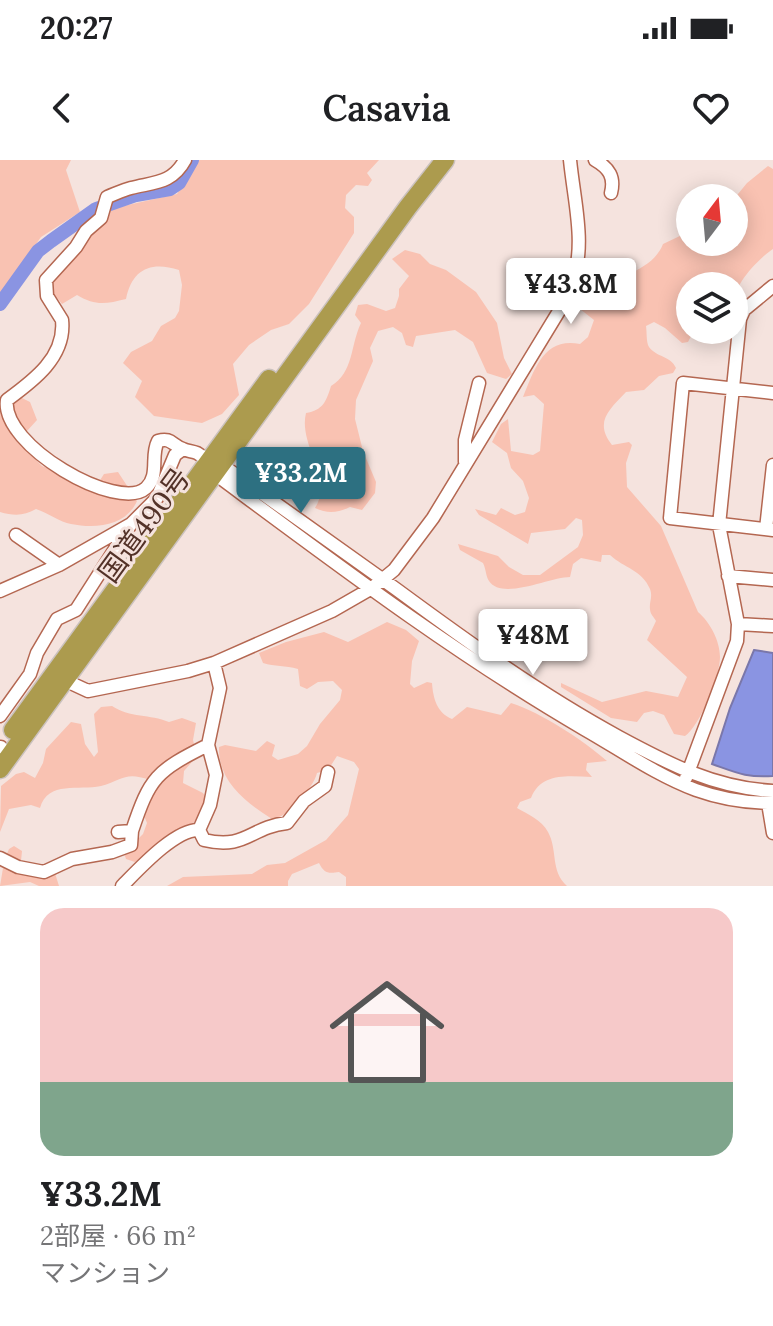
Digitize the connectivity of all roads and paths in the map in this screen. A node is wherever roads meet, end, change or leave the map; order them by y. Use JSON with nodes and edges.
{"nodes":[{"id":1,"x":185,"y":160,"type":"edge"},
{"id":2,"x":430,"y":160,"type":"edge"},
{"id":3,"x":445,"y":160,"type":"edge"},
{"id":4,"x":570,"y":160,"type":"edge"},
{"id":5,"x":595,"y":160,"type":"edge"},
{"id":6,"x":611,"y":193,"type":"dead end"},
{"id":7,"x":773,"y":286,"type":"edge"},
{"id":8,"x":479,"y":383,"type":"dead end"},
{"id":9,"x":732,"y":388,"type":"junction"},
{"id":10,"x":773,"y":393,"type":"edge"},
{"id":11,"x":183,"y":449,"type":"junction"},
{"id":12,"x":465,"y":465,"type":"junction"},
{"id":13,"x":773,"y":465,"type":"edge"},
{"id":14,"x":215,"y":467,"type":"junction"},
{"id":15,"x":772,"y":483,"type":"edge"},
{"id":16,"x":131,"y":524,"type":"junction"},
{"id":17,"x":719,"y":525,"type":"junction"},
{"id":18,"x":770,"y":530,"type":"edge"},
{"id":19,"x":16,"y":535,"type":"dead end"},
{"id":20,"x":59,"y":565,"type":"junction"},
{"id":21,"x":728,"y":576,"type":"junction"},
{"id":22,"x":773,"y":580,"type":"edge"},
{"id":23,"x":377,"y":584,"type":"junction"},
{"id":24,"x":0,"y":591,"type":"edge"},
{"id":25,"x":738,"y":624,"type":"junction"},
{"id":26,"x":773,"y":626,"type":"edge"},
{"id":27,"x":214,"y":663,"type":"junction"},
{"id":28,"x":60,"y":677,"type":"junction"},
{"id":29,"x":0,"y":716,"type":"edge"},
{"id":30,"x":208,"y":745,"type":"junction"},
{"id":31,"x":0,"y":747,"type":"edge"},
{"id":32,"x":0,"y":769,"type":"edge"},
{"id":33,"x":328,"y":772,"type":"dead end"},
{"id":34,"x":685,"y":779,"type":"junction"},
{"id":35,"x":771,"y":799,"type":"edge"},
{"id":36,"x":199,"y":830,"type":"junction"},
{"id":37,"x":773,"y":833,"type":"edge"},
{"id":38,"x":1,"y":863,"type":"edge"},
{"id":39,"x":128,"y":884,"type":"edge"}],
"edges":[{"from":1,"to":11,"type":"street"},
{"from":2,"to":14,"type":"highway","name":"国道490号"},
{"from":3,"to":14,"type":"highway","name":"国道490号"},
{"from":4,"to":12,"type":"street"},
{"from":5,"to":6,"type":"street"},
{"from":7,"to":9,"type":"street"},
{"from":8,"to":12,"type":"street"},
{"from":9,"to":10,"type":"street"},
{"from":9,"to":17,"type":"street"},
{"from":9,"to":17,"type":"street"},
{"from":11,"to":14,"type":"street"},
{"from":11,"to":16,"type":"street"},
{"from":12,"to":23,"type":"street"},
{"from":13,"to":15,"type":"street"},
{"from":14,"to":23,"type":"street"},
{"from":14,"to":28,"type":"highway","name":"国道490号"},
{"from":15,"to":18,"type":"street"},
{"from":16,"to":20,"type":"street"},
{"from":16,"to":29,"type":"street"},
{"from":17,"to":18,"type":"street"},
{"from":17,"to":21,"type":"street"},
{"from":19,"to":20,"type":"street"},
{"from":20,"to":24,"type":"street"},
{"from":21,"to":22,"type":"street"},
{"from":21,"to":25,"type":"street"},
{"from":23,"to":27,"type":"street"},
{"from":23,"to":34,"type":"street"},
{"from":25,"to":26,"type":"street"},
{"from":25,"to":34,"type":"street"},
{"from":27,"to":28,"type":"street"},
{"from":27,"to":30,"type":"street"},
{"from":28,"to":31,"type":"highway","name":"国道490号"},
{"from":28,"to":32,"type":"highway","name":"国道490号"},
{"from":30,"to":36,"type":"street"},
{"from":30,"to":38,"type":"street"},
{"from":33,"to":36,"type":"street"},
{"from":34,"to":35,"type":"street"},
{"from":35,"to":37,"type":"street"},
{"from":36,"to":39,"type":"street"}]}
